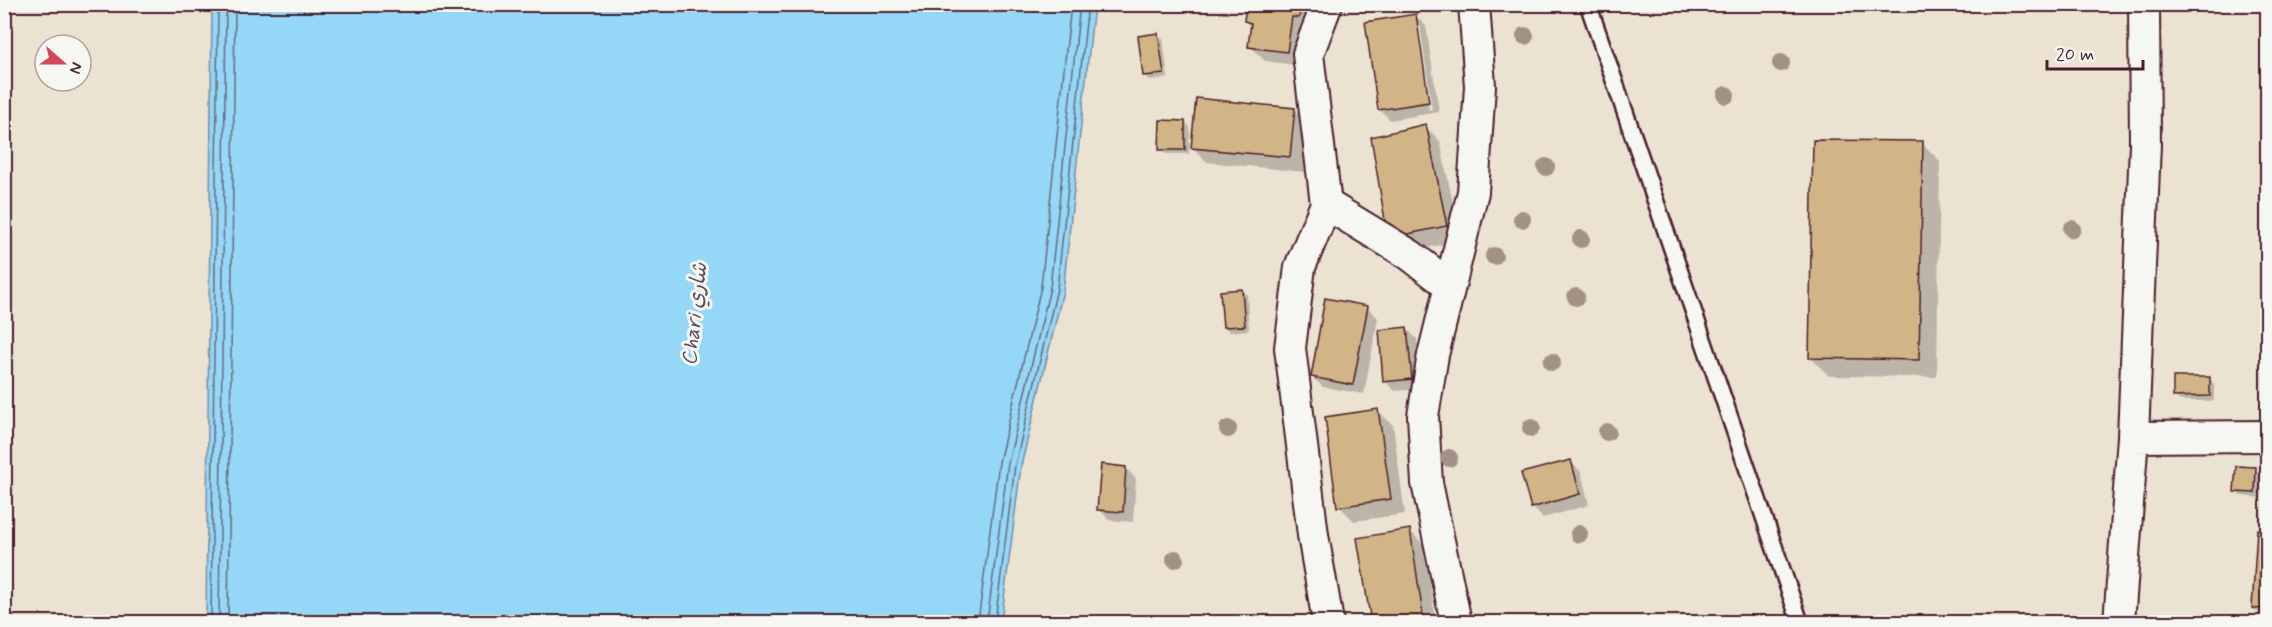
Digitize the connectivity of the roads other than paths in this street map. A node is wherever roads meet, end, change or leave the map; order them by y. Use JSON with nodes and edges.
{"nodes":[{"id":1,"x":1327,"y":4,"type":"edge"},
{"id":2,"x":1474,"y":4,"type":"edge"},
{"id":3,"x":1588,"y":4,"type":"edge"},
{"id":4,"x":2144,"y":4,"type":"edge"},
{"id":5,"x":1326,"y":204,"type":"junction"},
{"id":6,"x":1449,"y":285,"type":"junction"},
{"id":7,"x":2133,"y":436,"type":"junction"},
{"id":8,"x":2268,"y":436,"type":"edge"},
{"id":9,"x":1329,"y":622,"type":"edge"},
{"id":10,"x":1456,"y":622,"type":"edge"},
{"id":11,"x":1800,"y":622,"type":"edge"},
{"id":12,"x":2119,"y":622,"type":"edge"}],
"edges":[{"from":1,"to":5,"type":"street"},
{"from":2,"to":6,"type":"street"},
{"from":3,"to":11,"type":"lane"},
{"from":4,"to":7,"type":"street"},
{"from":5,"to":6,"type":"street"},
{"from":5,"to":9,"type":"street"},
{"from":6,"to":10,"type":"street"},
{"from":7,"to":8,"type":"street"},
{"from":7,"to":12,"type":"street"}]}
